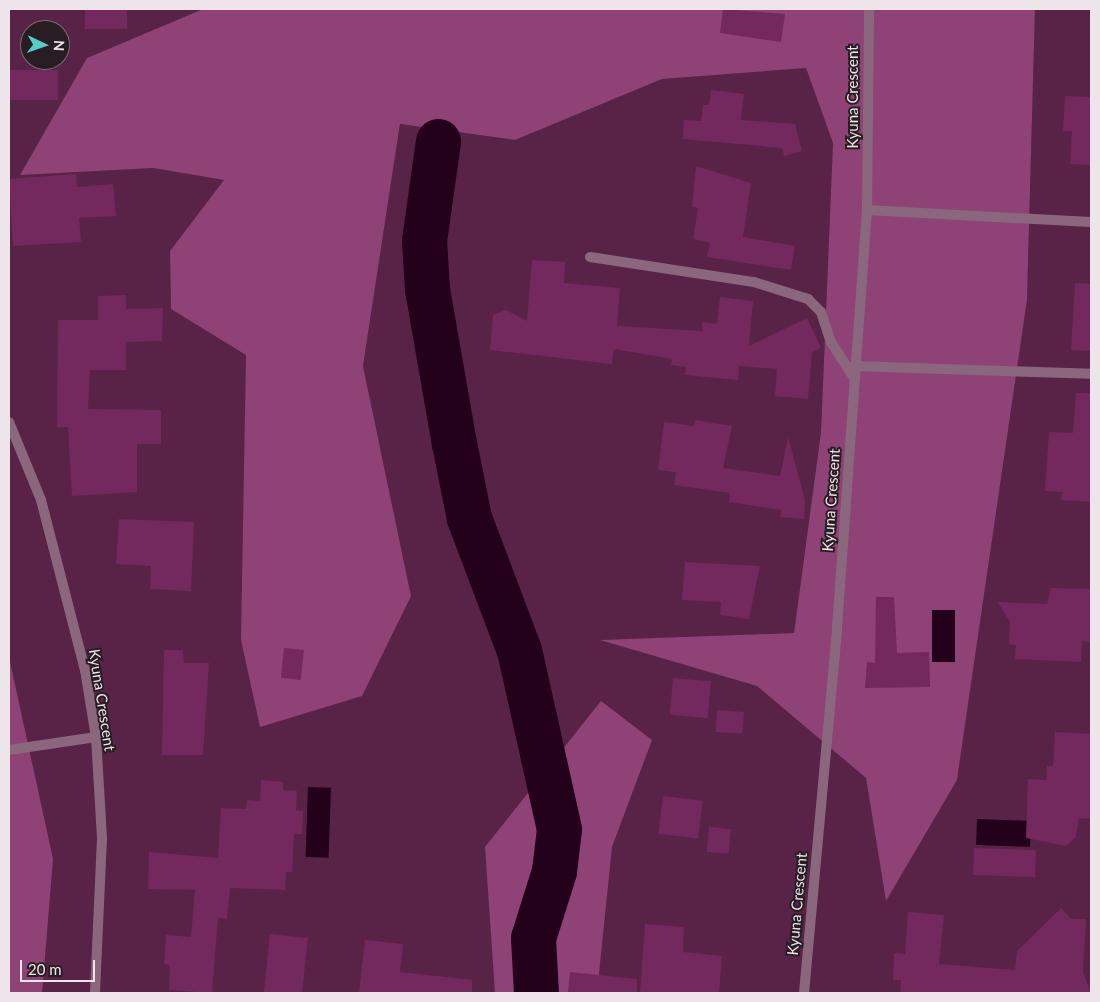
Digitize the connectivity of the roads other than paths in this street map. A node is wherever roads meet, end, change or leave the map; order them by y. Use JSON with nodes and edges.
{"nodes":[{"id":1,"x":869,"y":9,"type":"edge"},
{"id":2,"x":867,"y":210,"type":"junction"},
{"id":3,"x":1091,"y":222,"type":"edge"},
{"id":4,"x":590,"y":257,"type":"dead end"},
{"id":5,"x":854,"y":366,"type":"junction"},
{"id":6,"x":1091,"y":374,"type":"edge"},
{"id":7,"x":854,"y":378,"type":"junction"},
{"id":8,"x":9,"y":422,"type":"edge"},
{"id":9,"x":96,"y":737,"type":"junction"},
{"id":10,"x":9,"y":750,"type":"edge"},
{"id":11,"x":95,"y":993,"type":"edge"},
{"id":12,"x":804,"y":993,"type":"edge"}],
"edges":[{"from":1,"to":2,"type":"street","name":"Kyuna Crescent"},
{"from":2,"to":3,"type":"street"},
{"from":2,"to":5,"type":"street","name":"Kyuna Crescent"},
{"from":4,"to":7,"type":"street"},
{"from":5,"to":6,"type":"street"},
{"from":5,"to":7,"type":"street","name":"Kyuna Crescent"},
{"from":7,"to":12,"type":"street","name":"Kyuna Crescent"},
{"from":8,"to":9,"type":"street","name":"Kyuna Crescent"},
{"from":9,"to":10,"type":"street"},
{"from":9,"to":11,"type":"street","name":"Kyuna Crescent"}]}
